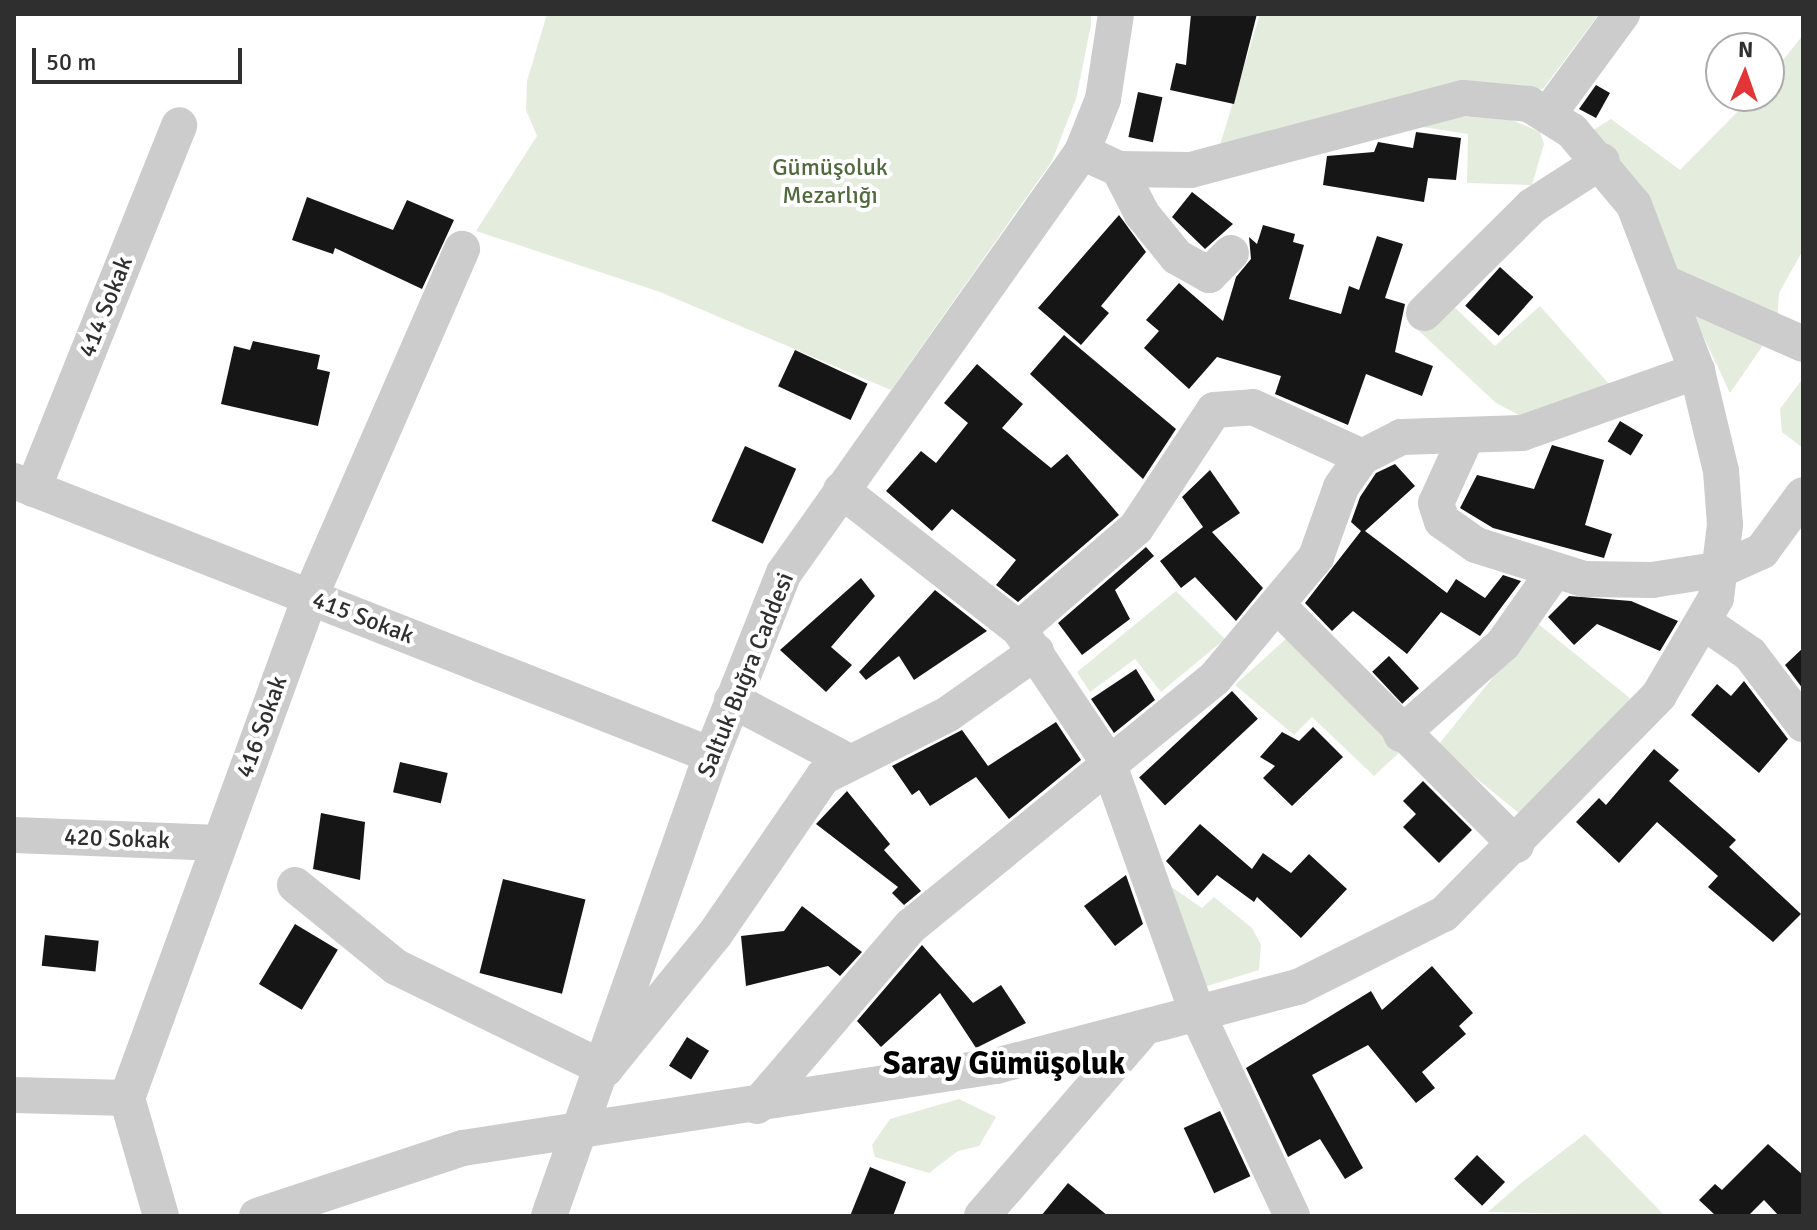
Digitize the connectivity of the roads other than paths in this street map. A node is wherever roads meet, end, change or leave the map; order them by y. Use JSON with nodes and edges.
{"nodes":[{"id":1,"x":1116,"y":14,"type":"edge"},
{"id":2,"x":1622,"y":14,"type":"edge"},
{"id":3,"x":1550,"y":112,"type":"junction"},
{"id":4,"x":179,"y":125,"type":"dead end"},
{"id":5,"x":1082,"y":152,"type":"junction"},
{"id":6,"x":1602,"y":161,"type":"junction"},
{"id":7,"x":1119,"y":169,"type":"junction"},
{"id":8,"x":462,"y":249,"type":"dead end"},
{"id":9,"x":1231,"y":253,"type":"dead end"},
{"id":10,"x":1665,"y":283,"type":"junction"},
{"id":11,"x":1424,"y":313,"type":"dead end"},
{"id":12,"x":1803,"y":344,"type":"edge"},
{"id":13,"x":1697,"y":371,"type":"junction"},
{"id":14,"x":1466,"y":437,"type":"junction"},
{"id":15,"x":1362,"y":457,"type":"junction"},
{"id":16,"x":24,"y":485,"type":"edge"},
{"id":17,"x":841,"y":490,"type":"junction"},
{"id":18,"x":1803,"y":495,"type":"edge"},
{"id":19,"x":1722,"y":569,"type":"junction"},
{"id":20,"x":1553,"y":573,"type":"junction"},
{"id":21,"x":310,"y":597,"type":"junction"},
{"id":22,"x":1279,"y":607,"type":"junction"},
{"id":23,"x":1705,"y":623,"type":"junction"},
{"id":24,"x":1028,"y":641,"type":"junction"},
{"id":25,"x":732,"y":700,"type":"junction"},
{"id":26,"x":1803,"y":724,"type":"edge"},
{"id":27,"x":1401,"y":734,"type":"junction"},
{"id":28,"x":711,"y":755,"type":"junction"},
{"id":29,"x":849,"y":762,"type":"junction"},
{"id":30,"x":1108,"y":762,"type":"junction"},
{"id":31,"x":14,"y":835,"type":"edge"},
{"id":32,"x":220,"y":843,"type":"junction"},
{"id":33,"x":1516,"y":845,"type":"junction"},
{"id":34,"x":295,"y":885,"type":"dead end"},
{"id":35,"x":1198,"y":1015,"type":"junction"},
{"id":36,"x":1139,"y":1034,"type":"junction"},
{"id":37,"x":605,"y":1069,"type":"junction"},
{"id":38,"x":14,"y":1095,"type":"edge"},
{"id":39,"x":127,"y":1098,"type":"junction"},
{"id":40,"x":757,"y":1106,"type":"junction"},
{"id":41,"x":582,"y":1134,"type":"junction"},
{"id":42,"x":161,"y":1216,"type":"edge"},
{"id":43,"x":257,"y":1216,"type":"edge"},
{"id":44,"x":549,"y":1216,"type":"edge"},
{"id":45,"x":982,"y":1216,"type":"edge"},
{"id":46,"x":1292,"y":1216,"type":"edge"}],
"edges":[{"from":1,"to":5,"type":"street","name":"Saltuk Buğra Caddesi"},
{"from":2,"to":3,"type":"street"},
{"from":3,"to":6,"type":"street"},
{"from":3,"to":7,"type":"street"},
{"from":4,"to":16,"type":"street","name":"414 Sokak"},
{"from":5,"to":7,"type":"street"},
{"from":5,"to":17,"type":"street","name":"Saltuk Buğra Caddesi"},
{"from":6,"to":10,"type":"street"},
{"from":6,"to":11,"type":"street"},
{"from":7,"to":9,"type":"street"},
{"from":8,"to":21,"type":"street","name":"416 Sokak"},
{"from":10,"to":12,"type":"street"},
{"from":10,"to":13,"type":"street"},
{"from":13,"to":14,"type":"street"},
{"from":13,"to":19,"type":"street"},
{"from":14,"to":15,"type":"street"},
{"from":14,"to":20,"type":"street"},
{"from":15,"to":22,"type":"street"},
{"from":15,"to":24,"type":"street"},
{"from":16,"to":21,"type":"street","name":"415 Sokak"},
{"from":17,"to":24,"type":"street"},
{"from":17,"to":25,"type":"street","name":"Saltuk Buğra Caddesi"},
{"from":18,"to":19,"type":"street"},
{"from":19,"to":20,"type":"street"},
{"from":19,"to":23,"type":"street"},
{"from":20,"to":27,"type":"street"},
{"from":21,"to":28,"type":"street","name":"415 Sokak"},
{"from":21,"to":32,"type":"street","name":"416 Sokak"},
{"from":22,"to":27,"type":"street"},
{"from":22,"to":30,"type":"street"},
{"from":23,"to":26,"type":"street"},
{"from":23,"to":33,"type":"street"},
{"from":24,"to":29,"type":"street"},
{"from":24,"to":30,"type":"street"},
{"from":25,"to":28,"type":"street","name":"Saltuk Buğra Caddesi"},
{"from":25,"to":29,"type":"street"},
{"from":27,"to":33,"type":"street"},
{"from":28,"to":37,"type":"street","name":"Saltuk Buğra Caddesi"},
{"from":29,"to":37,"type":"street"},
{"from":30,"to":35,"type":"street"},
{"from":30,"to":40,"type":"street"},
{"from":31,"to":32,"type":"street","name":"420 Sokak"},
{"from":32,"to":39,"type":"street","name":"416 Sokak"},
{"from":33,"to":35,"type":"street"},
{"from":34,"to":37,"type":"street"},
{"from":35,"to":36,"type":"street"},
{"from":35,"to":46,"type":"street"},
{"from":36,"to":40,"type":"street"},
{"from":36,"to":45,"type":"street"},
{"from":37,"to":41,"type":"street","name":"Saltuk Buğra Caddesi"},
{"from":38,"to":39,"type":"street"},
{"from":39,"to":42,"type":"street"},
{"from":40,"to":41,"type":"street"},
{"from":41,"to":43,"type":"street"},
{"from":41,"to":44,"type":"street","name":"Saltuk Buğra Caddesi"}]}
